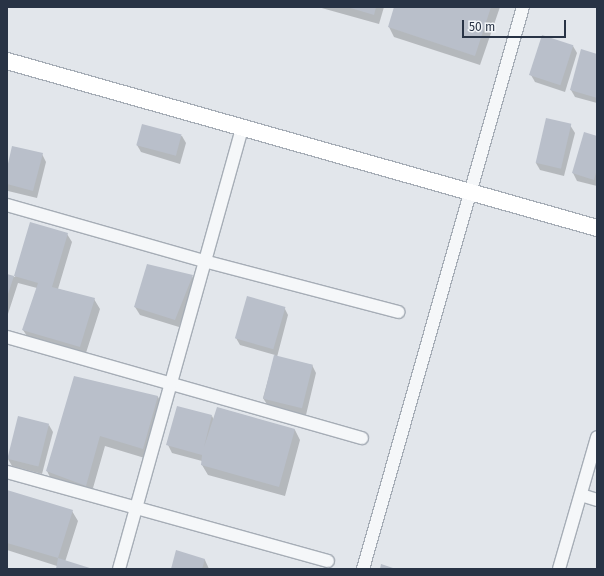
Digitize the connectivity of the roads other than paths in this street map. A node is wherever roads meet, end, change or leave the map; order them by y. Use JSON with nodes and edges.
{"nodes":[{"id":1,"x":523,"y":7,"type":"edge"},
{"id":2,"x":7,"y":61,"type":"edge"},
{"id":3,"x":242,"y":128,"type":"junction"},
{"id":4,"x":471,"y":192,"type":"junction"},
{"id":5,"x":7,"y":205,"type":"edge"},
{"id":6,"x":597,"y":228,"type":"edge"},
{"id":7,"x":204,"y":262,"type":"junction"},
{"id":8,"x":398,"y":312,"type":"dead end"},
{"id":9,"x":7,"y":337,"type":"edge"},
{"id":10,"x":170,"y":384,"type":"junction"},
{"id":11,"x":597,"y":437,"type":"edge"},
{"id":12,"x":362,"y":438,"type":"dead end"},
{"id":13,"x":7,"y":472,"type":"edge"},
{"id":14,"x":580,"y":495,"type":"junction"},
{"id":15,"x":597,"y":500,"type":"edge"},
{"id":16,"x":136,"y":507,"type":"junction"},
{"id":17,"x":328,"y":561,"type":"dead end"},
{"id":18,"x":119,"y":569,"type":"edge"},
{"id":19,"x":363,"y":569,"type":"edge"},
{"id":20,"x":560,"y":569,"type":"edge"}],
"edges":[{"from":1,"to":4,"type":"street"},
{"from":2,"to":3,"type":"street"},
{"from":3,"to":4,"type":"street"},
{"from":3,"to":7,"type":"street"},
{"from":4,"to":6,"type":"street"},
{"from":4,"to":19,"type":"street"},
{"from":5,"to":7,"type":"street"},
{"from":7,"to":8,"type":"street"},
{"from":7,"to":10,"type":"street"},
{"from":9,"to":10,"type":"street"},
{"from":10,"to":12,"type":"street"},
{"from":10,"to":16,"type":"street"},
{"from":11,"to":14,"type":"street"},
{"from":13,"to":16,"type":"street"},
{"from":14,"to":15,"type":"street"},
{"from":14,"to":20,"type":"street"},
{"from":16,"to":17,"type":"street"},
{"from":16,"to":18,"type":"street"}]}
